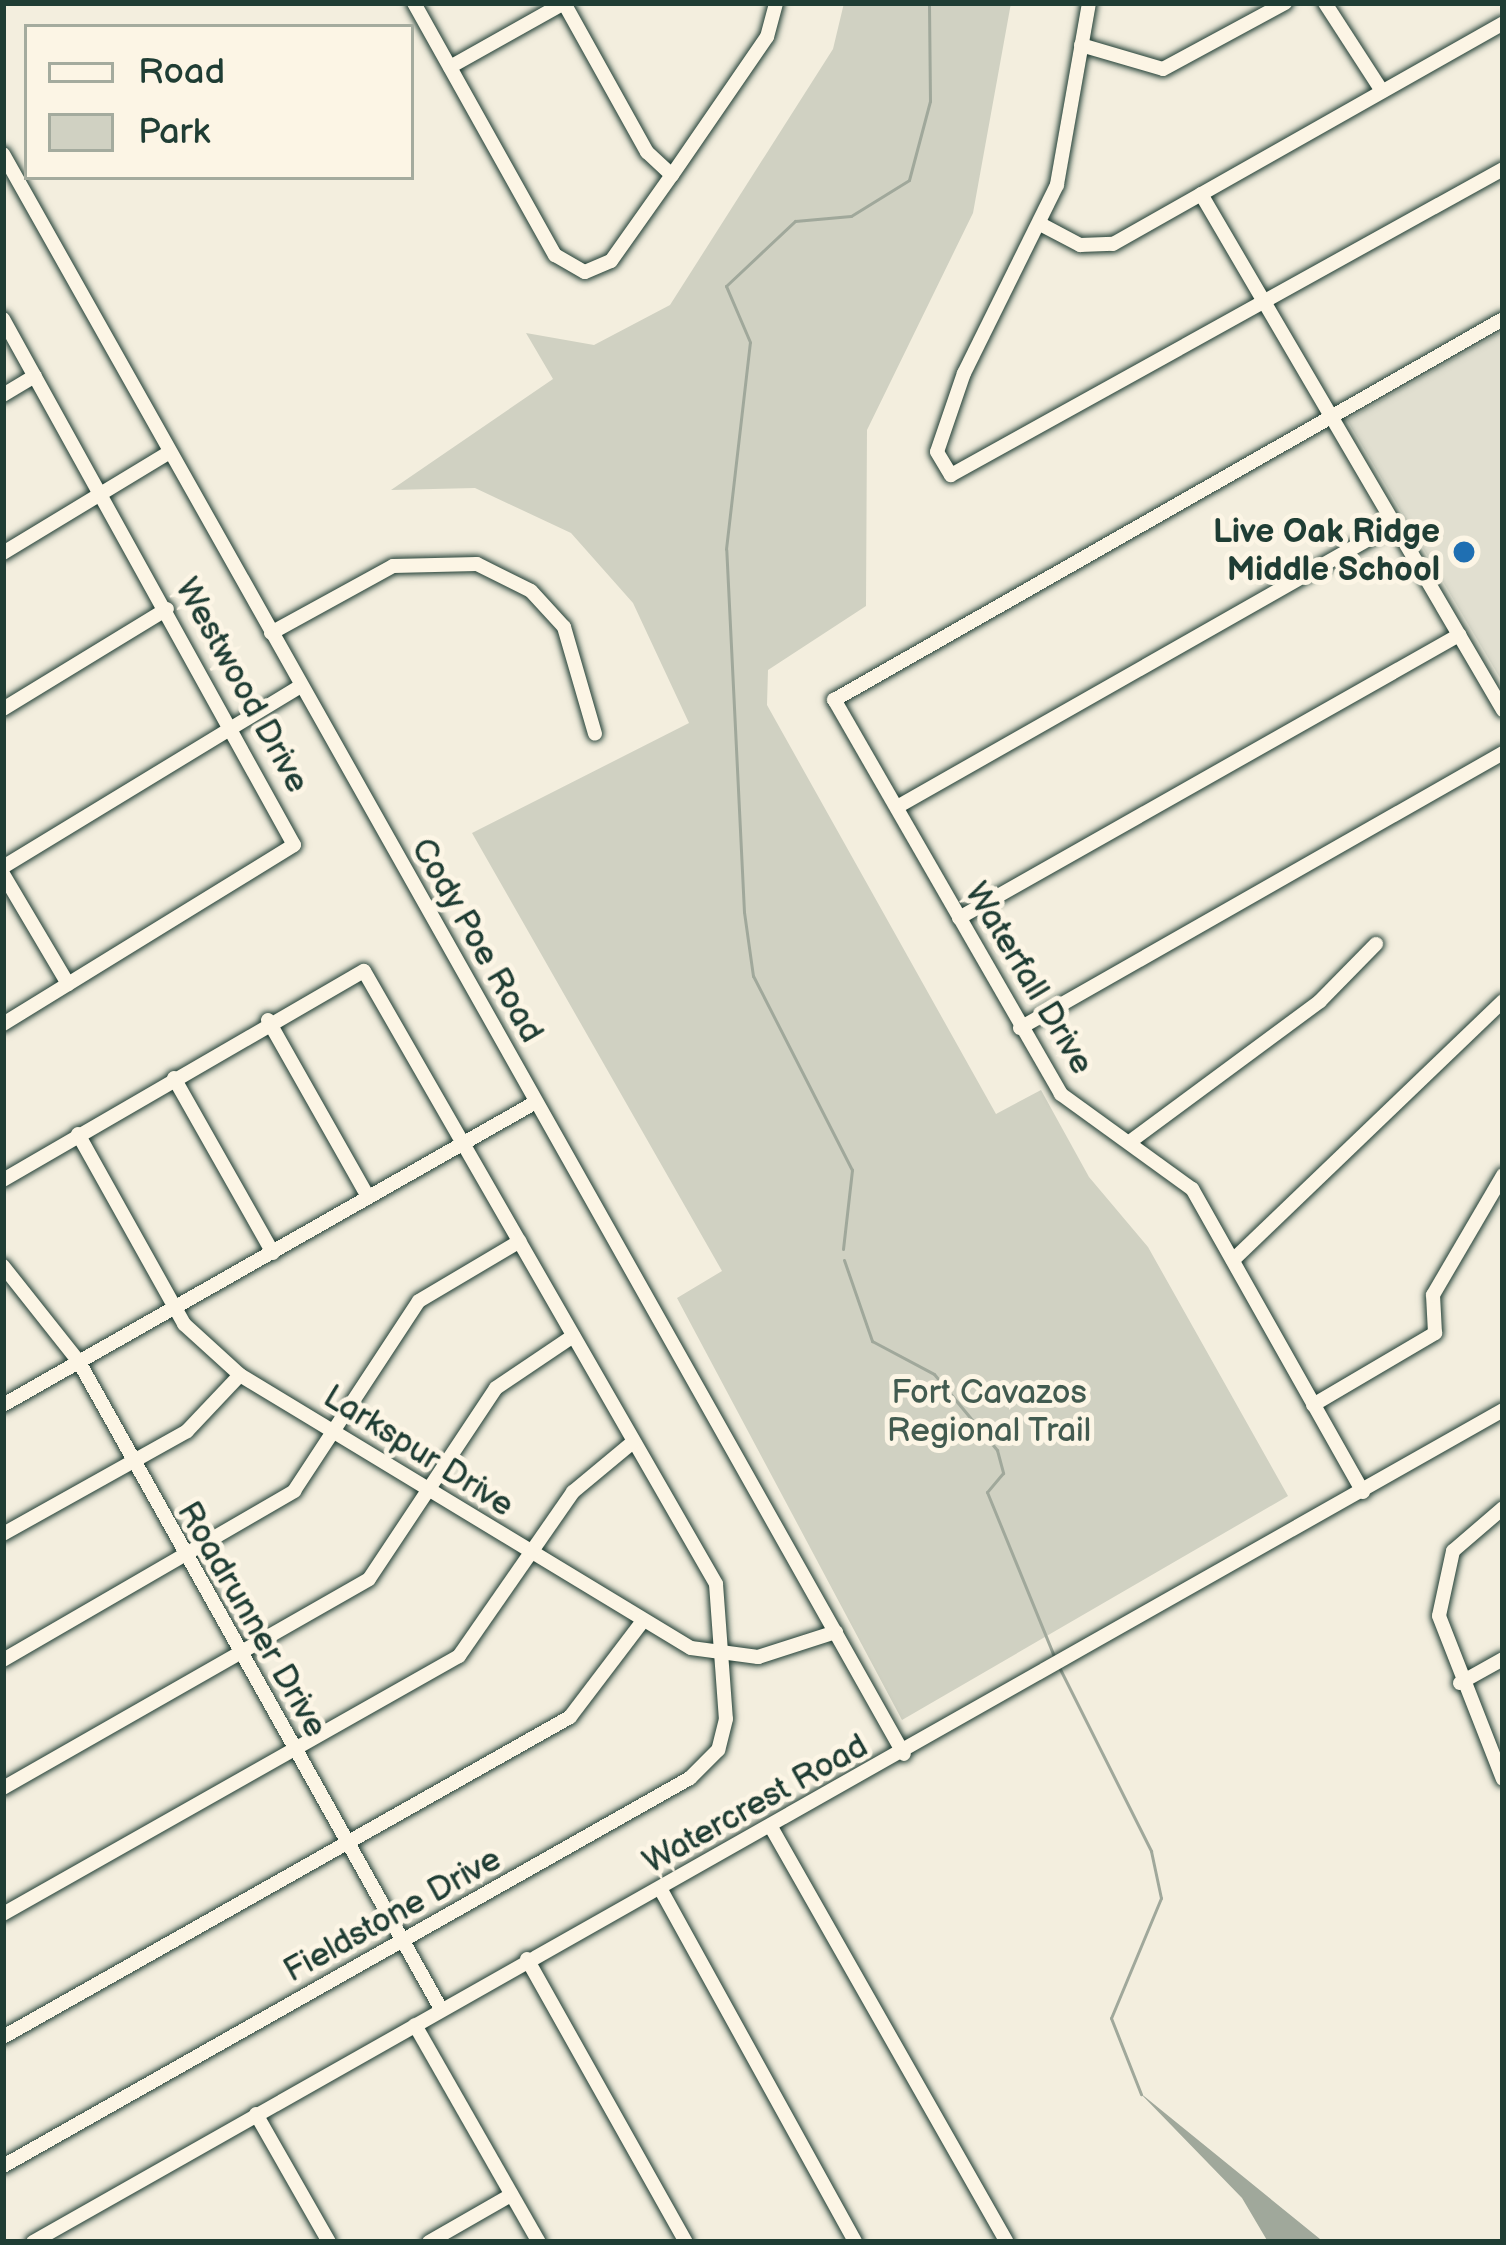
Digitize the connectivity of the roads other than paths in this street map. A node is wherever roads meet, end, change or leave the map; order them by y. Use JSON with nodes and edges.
{"nodes":[{"id":1,"x":414,"y":3,"type":"edge"},
{"id":2,"x":564,"y":3,"type":"edge"},
{"id":3,"x":776,"y":3,"type":"edge"},
{"id":4,"x":1089,"y":3,"type":"edge"},
{"id":5,"x":1285,"y":3,"type":"edge"},
{"id":6,"x":1325,"y":3,"type":"edge"},
{"id":7,"x":1503,"y":23,"type":"edge"},
{"id":8,"x":1081,"y":46,"type":"junction"},
{"id":9,"x":450,"y":67,"type":"junction"},
{"id":10,"x":1382,"y":92,"type":"junction"},
{"id":11,"x":3,"y":154,"type":"edge"},
{"id":12,"x":1503,"y":169,"type":"edge"},
{"id":13,"x":672,"y":175,"type":"junction"},
{"id":14,"x":1201,"y":194,"type":"junction"},
{"id":15,"x":1044,"y":226,"type":"junction"},
{"id":16,"x":1266,"y":302,"type":"junction"},
{"id":17,"x":3,"y":319,"type":"edge"},
{"id":18,"x":1503,"y":319,"type":"edge"},
{"id":19,"x":35,"y":376,"type":"junction"},
{"id":20,"x":3,"y":395,"type":"edge"},
{"id":21,"x":1332,"y":416,"type":"junction"},
{"id":22,"x":170,"y":452,"type":"junction"},
{"id":23,"x":102,"y":494,"type":"junction"},
{"id":24,"x":1395,"y":524,"type":"junction"},
{"id":25,"x":3,"y":553,"type":"edge"},
{"id":26,"x":167,"y":609,"type":"junction"},
{"id":27,"x":271,"y":633,"type":"junction"},
{"id":28,"x":1459,"y":635,"type":"junction"},
{"id":29,"x":301,"y":686,"type":"junction"},
{"id":30,"x":3,"y":709,"type":"edge"},
{"id":31,"x":1503,"y":710,"type":"edge"},
{"id":32,"x":233,"y":727,"type":"junction"},
{"id":33,"x":595,"y":734,"type":"dead end"},
{"id":34,"x":1503,"y":753,"type":"edge"},
{"id":35,"x":897,"y":807,"type":"junction"},
{"id":36,"x":3,"y":870,"type":"edge"},
{"id":37,"x":959,"y":918,"type":"junction"},
{"id":38,"x":1376,"y":944,"type":"dead end"},
{"id":39,"x":68,"y":984,"type":"junction"},
{"id":40,"x":1501,"y":1008,"type":"edge"},
{"id":41,"x":268,"y":1020,"type":"junction"},
{"id":42,"x":3,"y":1024,"type":"edge"},
{"id":43,"x":1020,"y":1028,"type":"junction"},
{"id":44,"x":174,"y":1078,"type":"junction"},
{"id":45,"x":536,"y":1102,"type":"junction"},
{"id":46,"x":78,"y":1134,"type":"junction"},
{"id":47,"x":463,"y":1141,"type":"junction"},
{"id":48,"x":1131,"y":1142,"type":"junction"},
{"id":49,"x":1503,"y":1175,"type":"edge"},
{"id":50,"x":3,"y":1180,"type":"edge"},
{"id":51,"x":368,"y":1195,"type":"junction"},
{"id":52,"x":520,"y":1241,"type":"junction"},
{"id":53,"x":273,"y":1253,"type":"junction"},
{"id":54,"x":1233,"y":1260,"type":"junction"},
{"id":55,"x":3,"y":1266,"type":"edge"},
{"id":56,"x":174,"y":1308,"type":"junction"},
{"id":57,"x":573,"y":1336,"type":"junction"},
{"id":58,"x":79,"y":1362,"type":"junction"},
{"id":59,"x":240,"y":1375,"type":"junction"},
{"id":60,"x":3,"y":1405,"type":"edge"},
{"id":61,"x":1313,"y":1405,"type":"junction"},
{"id":62,"x":1503,"y":1410,"type":"edge"},
{"id":63,"x":338,"y":1433,"type":"junction"},
{"id":64,"x":633,"y":1442,"type":"junction"},
{"id":65,"x":131,"y":1462,"type":"junction"},
{"id":66,"x":431,"y":1492,"type":"junction"},
{"id":67,"x":1363,"y":1492,"type":"junction"},
{"id":68,"x":1503,"y":1508,"type":"edge"},
{"id":69,"x":3,"y":1534,"type":"edge"},
{"id":70,"x":532,"y":1554,"type":"junction"},
{"id":71,"x":183,"y":1557,"type":"junction"},
{"id":72,"x":643,"y":1621,"type":"junction"},
{"id":73,"x":836,"y":1632,"type":"junction"},
{"id":74,"x":239,"y":1654,"type":"junction"},
{"id":75,"x":725,"y":1655,"type":"junction"},
{"id":76,"x":1503,"y":1659,"type":"edge"},
{"id":77,"x":3,"y":1660,"type":"edge"},
{"id":78,"x":1460,"y":1684,"type":"junction"},
{"id":79,"x":294,"y":1751,"type":"junction"},
{"id":80,"x":904,"y":1754,"type":"junction"},
{"id":81,"x":1503,"y":1779,"type":"edge"},
{"id":82,"x":3,"y":1788,"type":"edge"},
{"id":83,"x":771,"y":1828,"type":"junction"},
{"id":84,"x":349,"y":1843,"type":"junction"},
{"id":85,"x":661,"y":1890,"type":"junction"},
{"id":86,"x":3,"y":1914,"type":"edge"},
{"id":87,"x":402,"y":1942,"type":"junction"},
{"id":88,"x":527,"y":1959,"type":"junction"},
{"id":89,"x":441,"y":2009,"type":"junction"},
{"id":90,"x":415,"y":2025,"type":"junction"},
{"id":91,"x":3,"y":2038,"type":"edge"},
{"id":92,"x":256,"y":2114,"type":"junction"},
{"id":93,"x":3,"y":2166,"type":"edge"},
{"id":94,"x":512,"y":2195,"type":"junction"},
{"id":95,"x":35,"y":2241,"type":"edge"},
{"id":96,"x":329,"y":2242,"type":"edge"},
{"id":97,"x":428,"y":2242,"type":"edge"},
{"id":98,"x":539,"y":2242,"type":"edge"},
{"id":99,"x":686,"y":2242,"type":"edge"},
{"id":100,"x":855,"y":2242,"type":"edge"},
{"id":101,"x":1007,"y":2242,"type":"edge"}],
"edges":[{"from":1,"to":9,"type":"street"},
{"from":2,"to":9,"type":"street"},
{"from":2,"to":13,"type":"street"},
{"from":3,"to":13,"type":"street"},
{"from":4,"to":8,"type":"street"},
{"from":5,"to":8,"type":"street"},
{"from":6,"to":10,"type":"street"},
{"from":7,"to":10,"type":"street"},
{"from":8,"to":15,"type":"street"},
{"from":9,"to":13,"type":"street"},
{"from":10,"to":14,"type":"street"},
{"from":11,"to":22,"type":"street","name":"Cody Poe Road"},
{"from":12,"to":16,"type":"street"},
{"from":14,"to":15,"type":"street"},
{"from":14,"to":16,"type":"street"},
{"from":15,"to":16,"type":"street"},
{"from":16,"to":21,"type":"street"},
{"from":17,"to":19,"type":"street","name":"Westwood Drive"},
{"from":18,"to":21,"type":"street"},
{"from":19,"to":20,"type":"street"},
{"from":19,"to":23,"type":"street","name":"Westwood Drive"},
{"from":21,"to":24,"type":"street"},
{"from":21,"to":35,"type":"street","name":"Waterfall Drive"},
{"from":22,"to":23,"type":"street"},
{"from":22,"to":27,"type":"street","name":"Cody Poe Road"},
{"from":23,"to":25,"type":"street"},
{"from":23,"to":26,"type":"street","name":"Westwood Drive"},
{"from":24,"to":28,"type":"street"},
{"from":24,"to":35,"type":"street"},
{"from":26,"to":30,"type":"street"},
{"from":26,"to":32,"type":"street","name":"Westwood Drive"},
{"from":27,"to":29,"type":"street","name":"Cody Poe Road"},
{"from":27,"to":33,"type":"street"},
{"from":28,"to":31,"type":"street"},
{"from":28,"to":37,"type":"street"},
{"from":29,"to":32,"type":"street"},
{"from":29,"to":45,"type":"street","name":"Cody Poe Road"},
{"from":32,"to":36,"type":"street"},
{"from":32,"to":39,"type":"street","name":"Westwood Drive"},
{"from":34,"to":43,"type":"street"},
{"from":35,"to":37,"type":"street","name":"Waterfall Drive"},
{"from":36,"to":39,"type":"street"},
{"from":37,"to":43,"type":"street","name":"Waterfall Drive"},
{"from":38,"to":48,"type":"street"},
{"from":39,"to":42,"type":"street","name":"Westwood Drive"},
{"from":40,"to":54,"type":"street"},
{"from":41,"to":44,"type":"street"},
{"from":41,"to":47,"type":"street","name":"Fieldstone Drive"},
{"from":41,"to":51,"type":"street"},
{"from":43,"to":48,"type":"street","name":"Waterfall Drive"},
{"from":44,"to":46,"type":"street"},
{"from":44,"to":53,"type":"street"},
{"from":45,"to":47,"type":"street"},
{"from":45,"to":73,"type":"street","name":"Cody Poe Road"},
{"from":46,"to":50,"type":"street"},
{"from":46,"to":56,"type":"street","name":"Larkspur Drive"},
{"from":47,"to":51,"type":"street"},
{"from":47,"to":52,"type":"street","name":"Fieldstone Drive"},
{"from":48,"to":54,"type":"street","name":"Waterfall Drive"},
{"from":49,"to":61,"type":"street"},
{"from":51,"to":53,"type":"street"},
{"from":52,"to":57,"type":"street","name":"Fieldstone Drive"},
{"from":52,"to":63,"type":"street"},
{"from":53,"to":56,"type":"street"},
{"from":54,"to":61,"type":"street","name":"Waterfall Drive"},
{"from":55,"to":58,"type":"street","name":"Roadrunner Drive"},
{"from":56,"to":58,"type":"street"},
{"from":56,"to":59,"type":"street","name":"Larkspur Drive"},
{"from":57,"to":64,"type":"street","name":"Fieldstone Drive"},
{"from":57,"to":66,"type":"street"},
{"from":58,"to":60,"type":"street"},
{"from":58,"to":65,"type":"street","name":"Roadrunner Drive"},
{"from":59,"to":63,"type":"street","name":"Larkspur Drive"},
{"from":59,"to":65,"type":"street"},
{"from":61,"to":67,"type":"street","name":"Waterfall Drive"},
{"from":62,"to":67,"type":"street","name":"Watercrest Road"},
{"from":63,"to":66,"type":"street","name":"Larkspur Drive"},
{"from":63,"to":71,"type":"street"},
{"from":64,"to":70,"type":"street"},
{"from":64,"to":75,"type":"street","name":"Fieldstone Drive"},
{"from":65,"to":69,"type":"street"},
{"from":65,"to":71,"type":"street","name":"Roadrunner Drive"},
{"from":66,"to":70,"type":"street","name":"Larkspur Drive"},
{"from":66,"to":74,"type":"street"},
{"from":67,"to":80,"type":"street","name":"Watercrest Road"},
{"from":68,"to":78,"type":"street"},
{"from":70,"to":72,"type":"street","name":"Larkspur Drive"},
{"from":70,"to":79,"type":"street"},
{"from":71,"to":74,"type":"street","name":"Roadrunner Drive"},
{"from":71,"to":77,"type":"street"},
{"from":72,"to":75,"type":"street","name":"Larkspur Drive"},
{"from":72,"to":84,"type":"street"},
{"from":73,"to":75,"type":"street","name":"Larkspur Drive"},
{"from":73,"to":80,"type":"street","name":"Cody Poe Road"},
{"from":74,"to":79,"type":"street","name":"Roadrunner Drive"},
{"from":74,"to":82,"type":"street"},
{"from":75,"to":87,"type":"street","name":"Fieldstone Drive"},
{"from":76,"to":78,"type":"street"},
{"from":78,"to":81,"type":"street"},
{"from":79,"to":84,"type":"street","name":"Roadrunner Drive"},
{"from":79,"to":86,"type":"street"},
{"from":80,"to":83,"type":"street","name":"Watercrest Road"},
{"from":83,"to":85,"type":"street","name":"Watercrest Road"},
{"from":83,"to":101,"type":"street"},
{"from":84,"to":87,"type":"street","name":"Roadrunner Drive"},
{"from":84,"to":91,"type":"street"},
{"from":85,"to":88,"type":"street","name":"Watercrest Road"},
{"from":85,"to":100,"type":"street"},
{"from":87,"to":89,"type":"street","name":"Roadrunner Drive"},
{"from":87,"to":93,"type":"street","name":"Fieldstone Drive"},
{"from":88,"to":89,"type":"street","name":"Watercrest Road"},
{"from":88,"to":99,"type":"street"},
{"from":89,"to":90,"type":"street","name":"Watercrest Road"},
{"from":90,"to":92,"type":"street","name":"Watercrest Road"},
{"from":90,"to":94,"type":"street"},
{"from":92,"to":95,"type":"street","name":"Watercrest Road"},
{"from":92,"to":96,"type":"street"},
{"from":94,"to":97,"type":"street"},
{"from":94,"to":98,"type":"street"}]}
